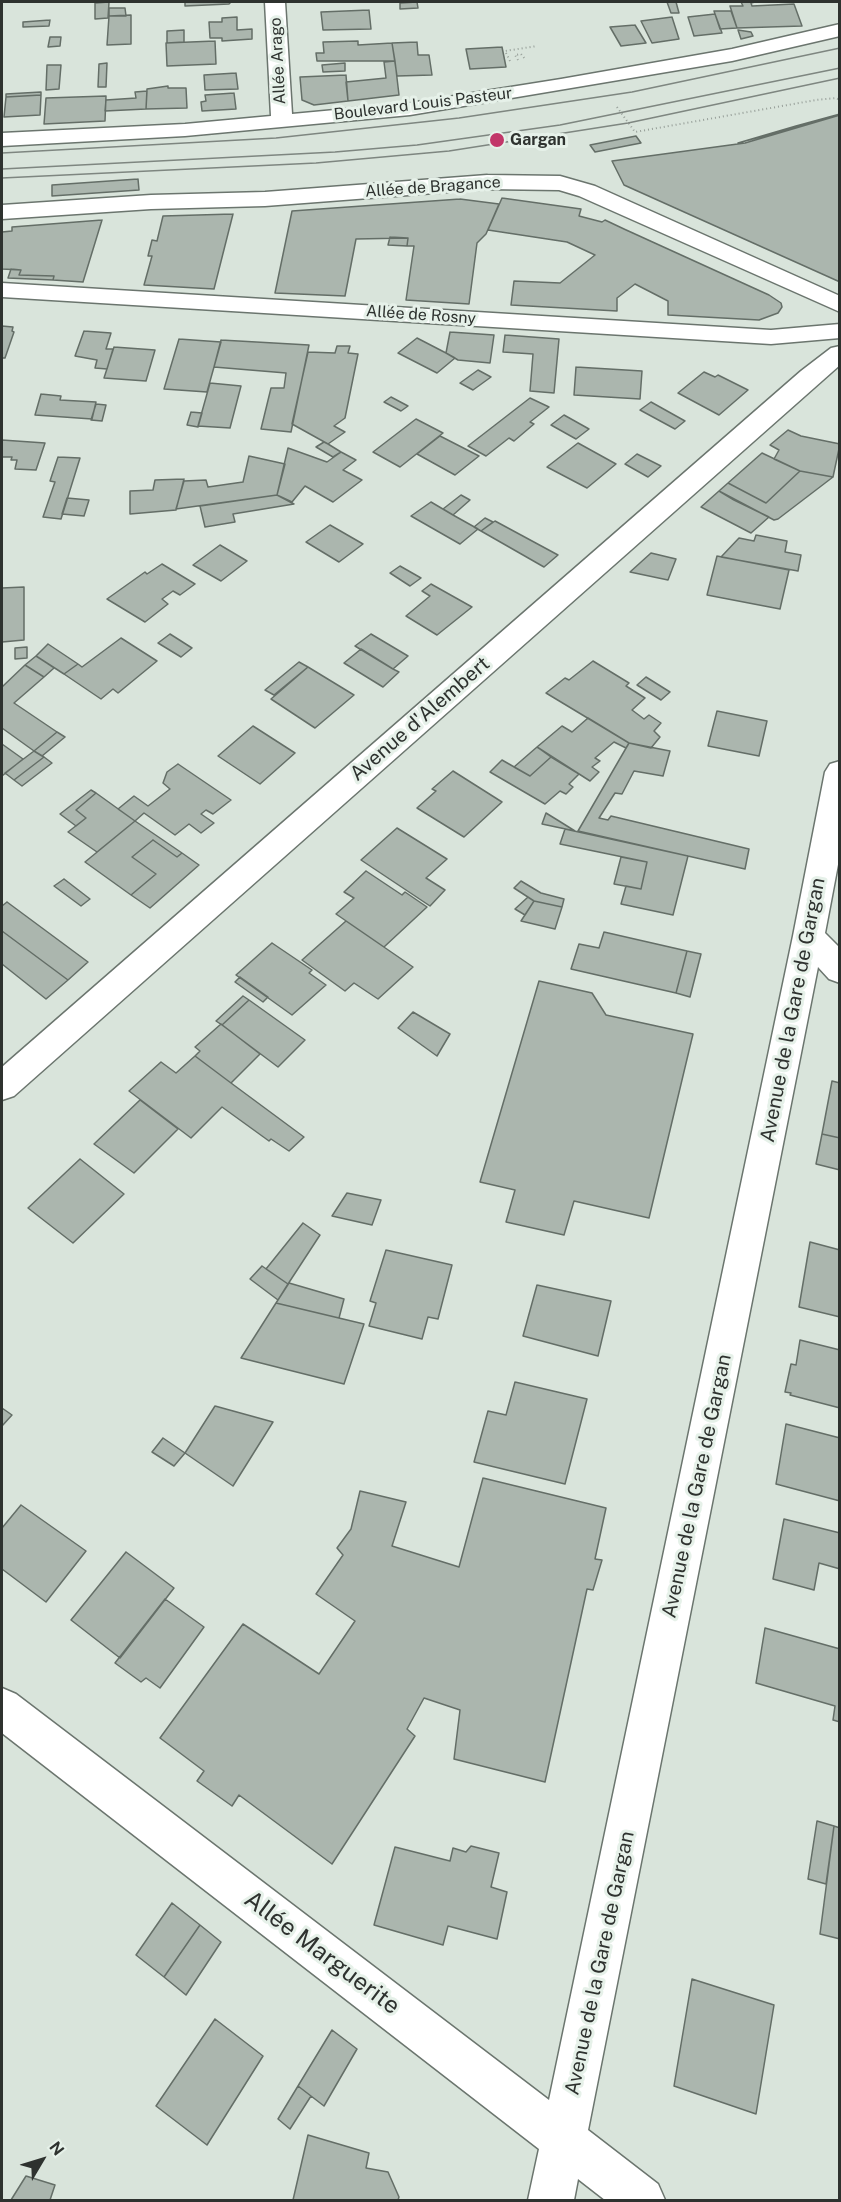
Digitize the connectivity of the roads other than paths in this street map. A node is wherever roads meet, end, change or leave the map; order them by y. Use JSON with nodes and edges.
{"nodes":[{"id":1,"x":275,"y":2,"type":"edge"},
{"id":2,"x":840,"y":30,"type":"edge"},
{"id":3,"x":282,"y":121,"type":"junction"},
{"id":4,"x":2,"y":140,"type":"edge"},
{"id":5,"x":2,"y":212,"type":"edge"},
{"id":6,"x":2,"y":290,"type":"edge"},
{"id":7,"x":840,"y":305,"type":"edge"},
{"id":8,"x":840,"y":331,"type":"edge"},
{"id":9,"x":840,"y":353,"type":"edge"},
{"id":10,"x":840,"y":772,"type":"edge"},
{"id":11,"x":809,"y":936,"type":"junction"},
{"id":12,"x":840,"y":970,"type":"edge"},
{"id":13,"x":2,"y":1086,"type":"edge"},
{"id":14,"x":2,"y":1708,"type":"edge"},
{"id":15,"x":564,"y":2139,"type":"junction"},
{"id":16,"x":551,"y":2200,"type":"edge"},
{"id":17,"x":642,"y":2200,"type":"edge"}],
"edges":[{"from":1,"to":3,"type":"street","name":"Allée Arago"},
{"from":2,"to":3,"type":"street","name":"Boulevard Louis Pasteur"},
{"from":3,"to":4,"type":"street","name":"Boulevard Louis Pasteur"},
{"from":5,"to":7,"type":"street","name":"Allée de Bragance"},
{"from":6,"to":8,"type":"street","name":"Allée de Rosny"},
{"from":9,"to":13,"type":"street","name":"Avenue d'Alembert"},
{"from":10,"to":11,"type":"street","name":"Avenue de la Gare de Gargan"},
{"from":11,"to":12,"type":"street"},
{"from":11,"to":15,"type":"street","name":"Avenue de la Gare de Gargan"},
{"from":14,"to":15,"type":"street","name":"Allée Marguerite"},
{"from":15,"to":16,"type":"street","name":"Avenue de la Gare de Gargan"},
{"from":15,"to":17,"type":"street","name":"Allée Marguerite"}]}
